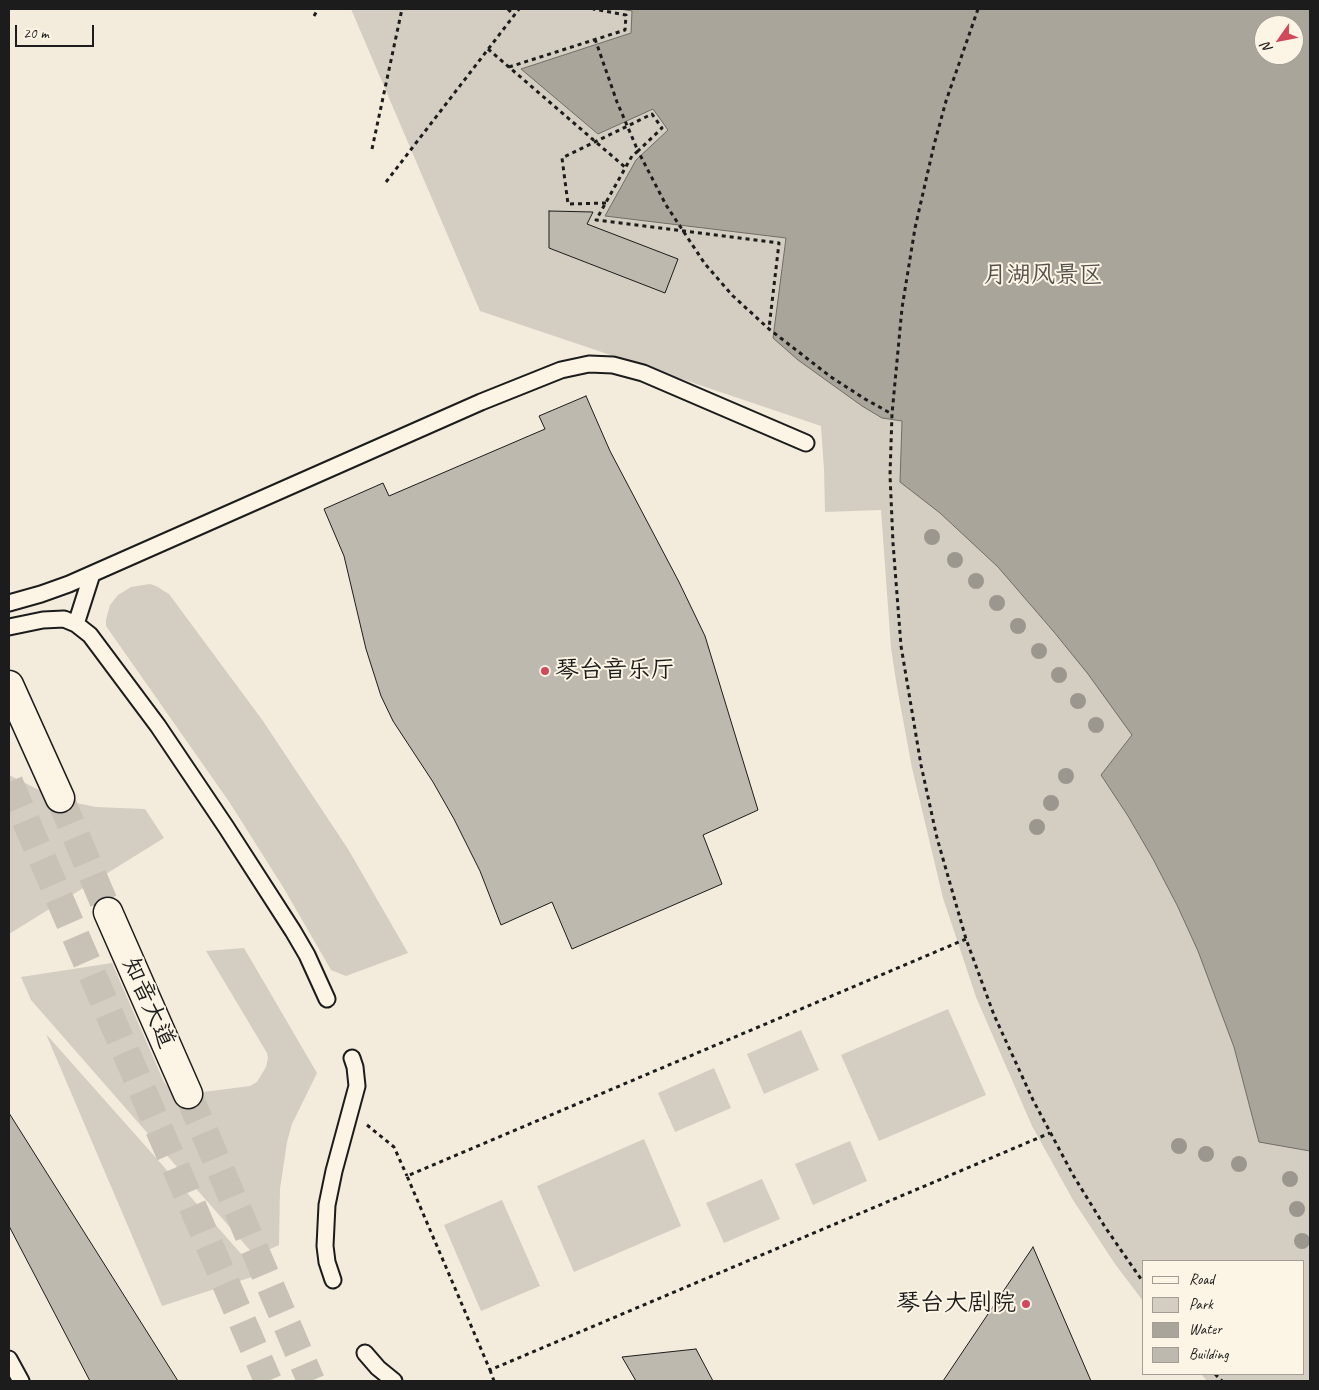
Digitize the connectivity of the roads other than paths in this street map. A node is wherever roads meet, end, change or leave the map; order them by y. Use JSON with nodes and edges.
{"nodes":[{"id":1,"x":806,"y":444,"type":"dead end"},
{"id":2,"x":92,"y":574,"type":"junction"},
{"id":3,"x":9,"y":603,"type":"edge"},
{"id":4,"x":76,"y":624,"type":"junction"},
{"id":5,"x":9,"y":627,"type":"edge"},
{"id":6,"x":9,"y":686,"type":"edge"},
{"id":7,"x":60,"y":798,"type":"tunnel mouth"},
{"id":8,"x":108,"y":912,"type":"tunnel mouth"},
{"id":9,"x":327,"y":999,"type":"dead end"},
{"id":10,"x":352,"y":1058,"type":"dead end"},
{"id":11,"x":188,"y":1094,"type":"tunnel mouth"},
{"id":12,"x":333,"y":1280,"type":"dead end"},
{"id":13,"x":365,"y":1353,"type":"dead end"},
{"id":14,"x":9,"y":1359,"type":"edge"},
{"id":15,"x":21,"y":1381,"type":"edge"},
{"id":16,"x":394,"y":1381,"type":"edge"}],
"edges":[{"from":1,"to":2,"type":"lane"},
{"from":2,"to":3,"type":"lane"},
{"from":2,"to":4,"type":"lane"},
{"from":4,"to":5,"type":"lane"},
{"from":4,"to":9,"type":"lane"},
{"from":6,"to":7,"type":"main road"},
{"from":8,"to":11,"type":"main road","name":"知音大道"},
{"from":10,"to":12,"type":"lane"},
{"from":13,"to":16,"type":"lane"},
{"from":14,"to":15,"type":"lane"}]}
